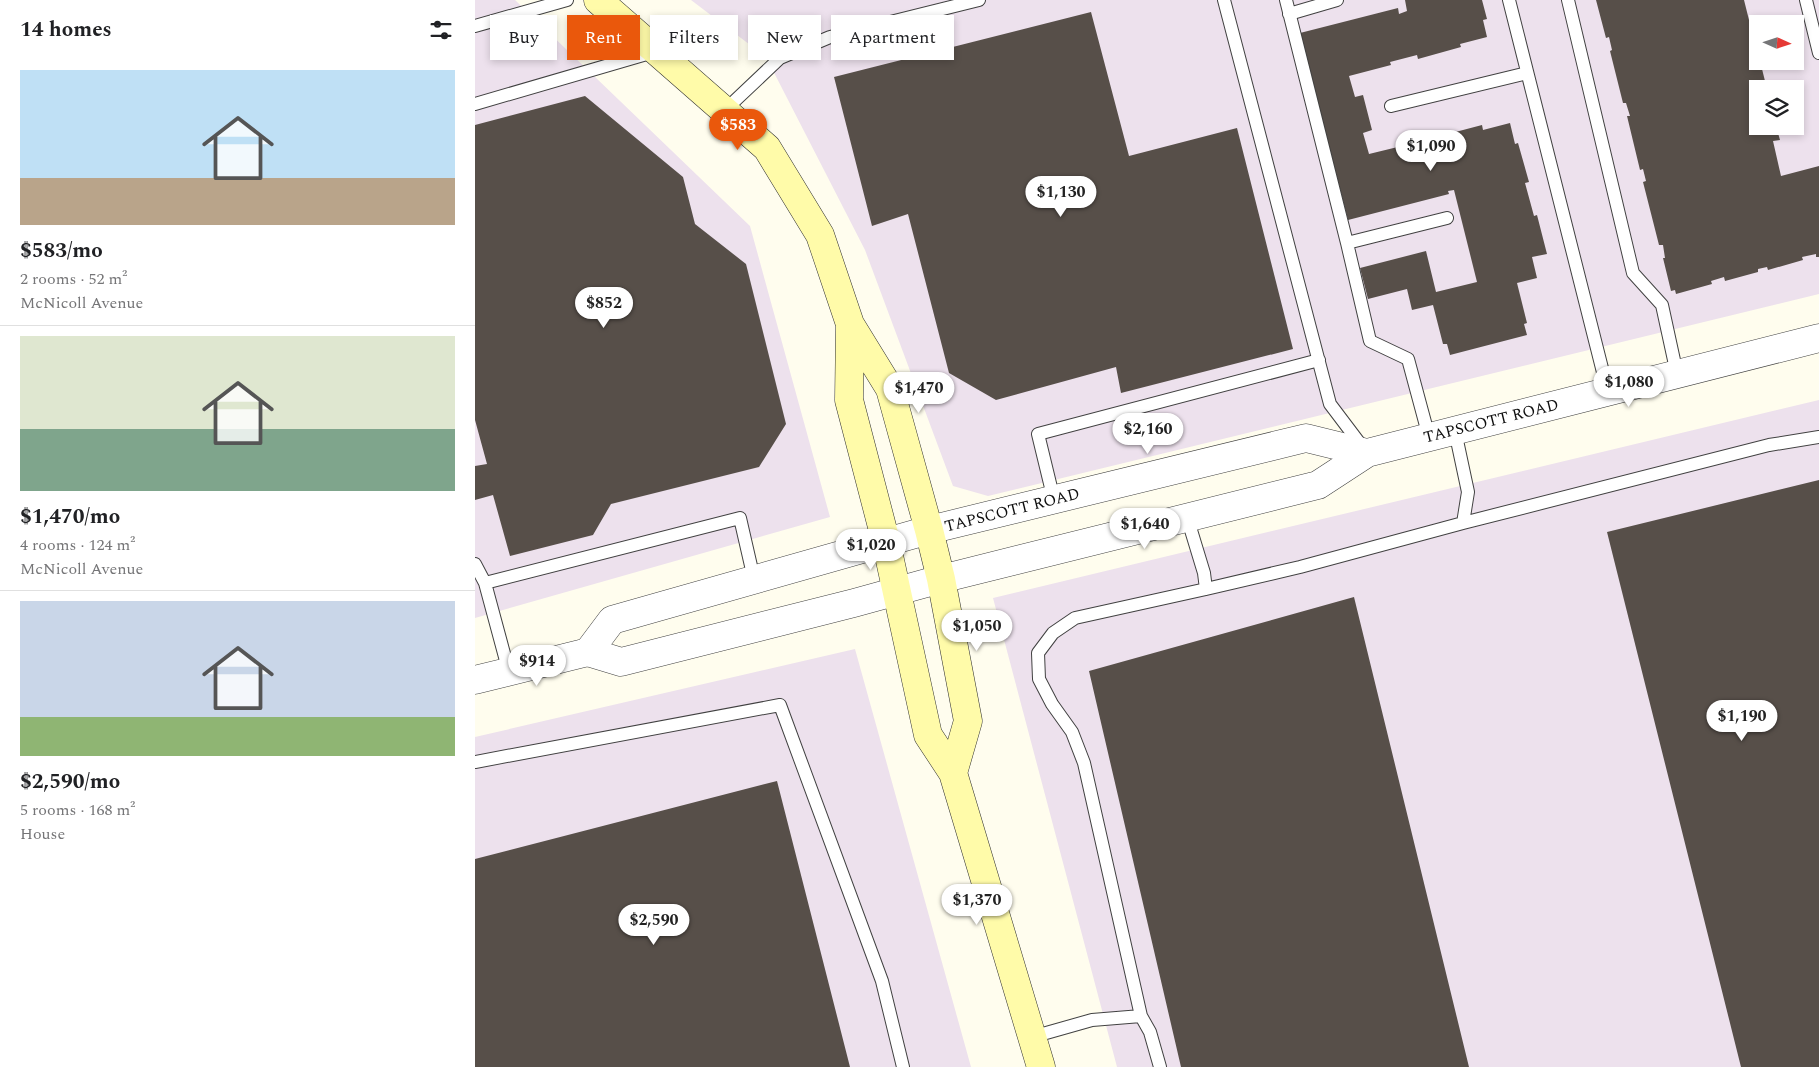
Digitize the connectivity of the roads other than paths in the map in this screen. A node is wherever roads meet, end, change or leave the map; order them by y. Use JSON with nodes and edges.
{"nodes":[{"id":1,"x":567,"y":0,"type":"edge"},
{"id":2,"x":598,"y":0,"type":"edge"},
{"id":3,"x":979,"y":0,"type":"edge"},
{"id":4,"x":1224,"y":0,"type":"edge"},
{"id":5,"x":1286,"y":0,"type":"edge"},
{"id":6,"x":1337,"y":0,"type":"edge"},
{"id":7,"x":1509,"y":0,"type":"edge"},
{"id":8,"x":1568,"y":0,"type":"edge"},
{"id":9,"x":1806,"y":0,"type":"edge"},
{"id":10,"x":1289,"y":14,"type":"junction"},
{"id":11,"x":475,"y":26,"type":"edge"},
{"id":12,"x":650,"y":45,"type":"edge"},
{"id":13,"x":1819,"y":52,"type":"edge"},
{"id":14,"x":650,"y":53,"type":"edge"},
{"id":15,"x":667,"y":60,"type":"edge"},
{"id":16,"x":1527,"y":73,"type":"junction"},
{"id":17,"x":475,"y":104,"type":"edge"},
{"id":18,"x":1391,"y":106,"type":"dead end"},
{"id":19,"x":725,"y":111,"type":"junction"},
{"id":20,"x":1447,"y":218,"type":"dead end"},
{"id":21,"x":1347,"y":243,"type":"junction"},
{"id":22,"x":850,"y":324,"type":"junction"},
{"id":23,"x":1819,"y":338,"type":"edge"},
{"id":24,"x":1319,"y":360,"type":"junction"},
{"id":25,"x":1677,"y":374,"type":"junction"},
{"id":26,"x":1608,"y":392,"type":"junction"},
{"id":27,"x":1455,"y":431,"type":"junction"},
{"id":28,"x":1429,"y":437,"type":"junction"},
{"id":29,"x":1819,"y":437,"type":"edge"},
{"id":30,"x":1367,"y":453,"type":"junction"},
{"id":31,"x":1054,"y":500,"type":"junction"},
{"id":32,"x":1187,"y":518,"type":"junction"},
{"id":33,"x":1463,"y":523,"type":"junction"},
{"id":34,"x":929,"y":530,"type":"junction"},
{"id":35,"x":886,"y":542,"type":"junction"},
{"id":36,"x":475,"y":564,"type":"edge"},
{"id":37,"x":941,"y":579,"type":"junction"},
{"id":38,"x":754,"y":580,"type":"junction"},
{"id":39,"x":485,"y":583,"type":"junction"},
{"id":40,"x":1205,"y":589,"type":"junction"},
{"id":41,"x":897,"y":592,"type":"junction"},
{"id":42,"x":588,"y":652,"type":"junction"},
{"id":43,"x":509,"y":672,"type":"junction"},
{"id":44,"x":475,"y":680,"type":"edge"},
{"id":45,"x":475,"y":762,"type":"edge"},
{"id":46,"x":953,"y":774,"type":"junction"},
{"id":47,"x":1141,"y":1016,"type":"junction"},
{"id":48,"x":1032,"y":1037,"type":"junction"},
{"id":49,"x":903,"y":1067,"type":"edge"},
{"id":50,"x":1041,"y":1067,"type":"edge"},
{"id":51,"x":1160,"y":1067,"type":"edge"}],
"edges":[{"from":1,"to":11,"type":"lane"},
{"from":2,"to":12,"type":"main road"},
{"from":3,"to":19,"type":"lane"},
{"from":4,"to":24,"type":"lane"},
{"from":5,"to":10,"type":"lane"},
{"from":6,"to":10,"type":"lane"},
{"from":7,"to":16,"type":"lane"},
{"from":8,"to":25,"type":"lane"},
{"from":9,"to":13,"type":"lane"},
{"from":10,"to":21,"type":"lane"},
{"from":14,"to":17,"type":"lane"},
{"from":15,"to":19,"type":"main road"},
{"from":16,"to":18,"type":"lane"},
{"from":16,"to":26,"type":"lane"},
{"from":19,"to":22,"type":"main road"},
{"from":20,"to":21,"type":"lane"},
{"from":21,"to":28,"type":"lane"},
{"from":22,"to":34,"type":"main road"},
{"from":22,"to":35,"type":"main road"},
{"from":23,"to":25,"type":"street","name":"TAPSCOTT ROAD"},
{"from":24,"to":30,"type":"lane"},
{"from":24,"to":31,"type":"lane"},
{"from":25,"to":26,"type":"street","name":"TAPSCOTT ROAD"},
{"from":26,"to":27,"type":"street","name":"TAPSCOTT ROAD"},
{"from":27,"to":28,"type":"street","name":"TAPSCOTT ROAD"},
{"from":27,"to":33,"type":"lane"},
{"from":28,"to":30,"type":"street","name":"TAPSCOTT ROAD"},
{"from":29,"to":33,"type":"lane"},
{"from":30,"to":31,"type":"street","name":"TAPSCOTT ROAD"},
{"from":30,"to":32,"type":"street","name":"TAPSCOTT ROAD"},
{"from":31,"to":34,"type":"street","name":"TAPSCOTT ROAD"},
{"from":32,"to":37,"type":"street","name":"TAPSCOTT ROAD"},
{"from":32,"to":40,"type":"lane"},
{"from":33,"to":40,"type":"lane"},
{"from":34,"to":35,"type":"street","name":"TAPSCOTT ROAD"},
{"from":34,"to":37,"type":"main road"},
{"from":35,"to":38,"type":"street","name":"TAPSCOTT ROAD"},
{"from":35,"to":41,"type":"main road"},
{"from":36,"to":39,"type":"lane"},
{"from":37,"to":41,"type":"street","name":"TAPSCOTT ROAD"},
{"from":37,"to":46,"type":"main road"},
{"from":38,"to":39,"type":"lane"},
{"from":38,"to":42,"type":"street","name":"TAPSCOTT ROAD"},
{"from":39,"to":43,"type":"lane"},
{"from":40,"to":47,"type":"lane"},
{"from":41,"to":42,"type":"street","name":"TAPSCOTT ROAD"},
{"from":41,"to":46,"type":"main road"},
{"from":42,"to":43,"type":"street"},
{"from":43,"to":44,"type":"street"},
{"from":45,"to":49,"type":"lane"},
{"from":46,"to":48,"type":"main road"},
{"from":47,"to":48,"type":"lane"},
{"from":47,"to":51,"type":"lane"},
{"from":48,"to":50,"type":"main road"}]}
